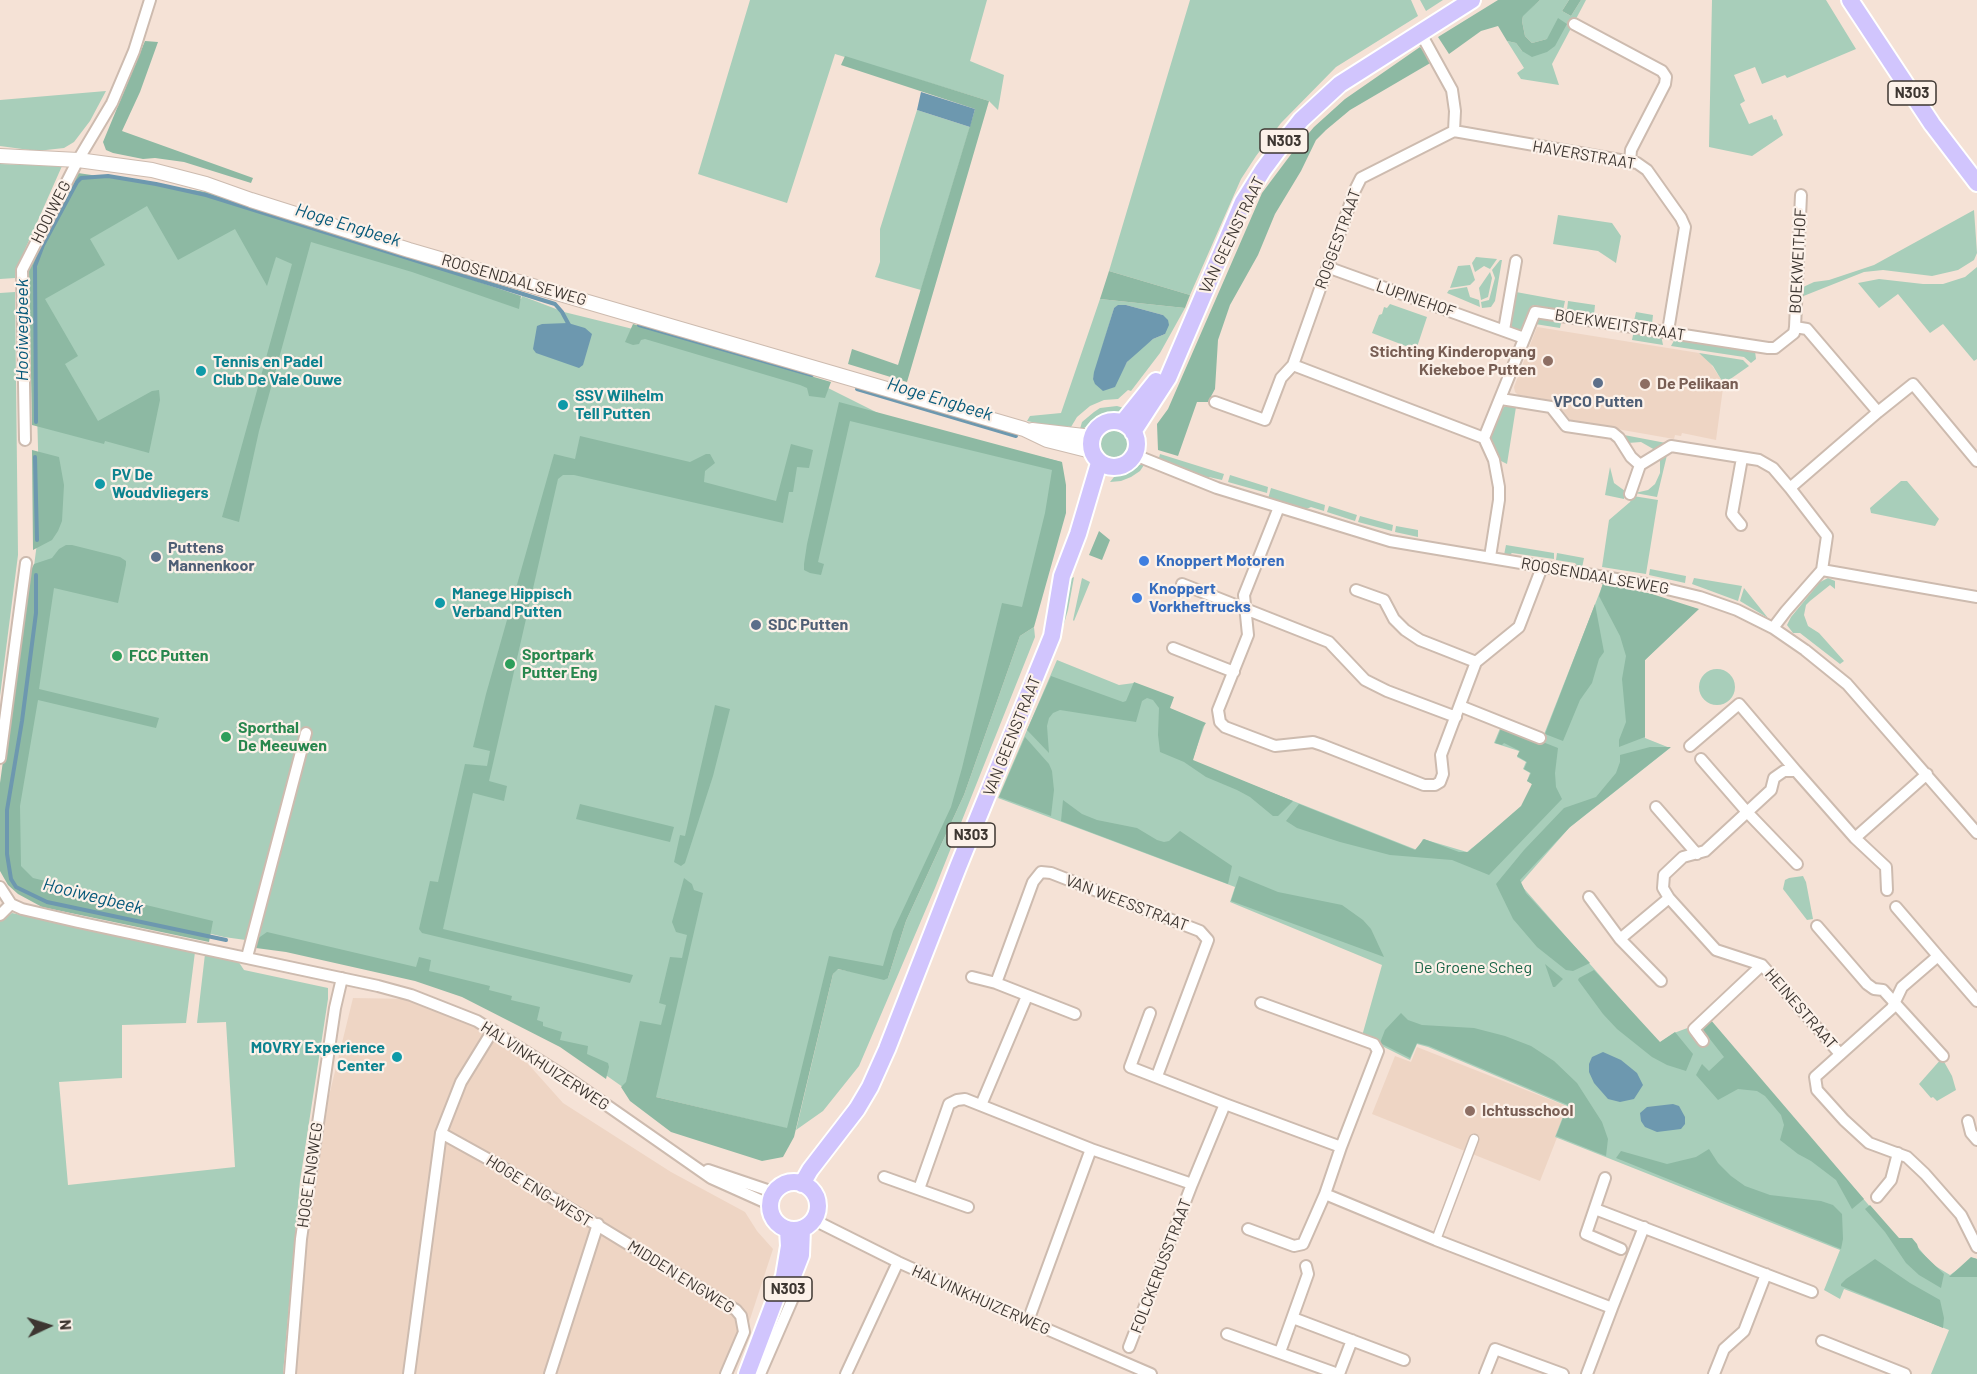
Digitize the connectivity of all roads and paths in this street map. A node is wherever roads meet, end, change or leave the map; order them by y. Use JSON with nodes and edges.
{"nodes":[{"id":1,"x":150,"y":0,"type":"edge"},
{"id":2,"x":1472,"y":0,"type":"edge"},
{"id":3,"x":1850,"y":0,"type":"edge"},
{"id":4,"x":1574,"y":24,"type":"dead end"},
{"id":5,"x":1419,"y":32,"type":"junction"},
{"id":6,"x":1454,"y":131,"type":"junction"},
{"id":7,"x":0,"y":156,"type":"edge"},
{"id":8,"x":78,"y":160,"type":"junction"},
{"id":9,"x":1630,"y":162,"type":"junction"},
{"id":10,"x":1977,"y":183,"type":"edge"},
{"id":11,"x":1801,"y":195,"type":"dead end"},
{"id":12,"x":1516,"y":261,"type":"dead end"},
{"id":13,"x":1327,"y":267,"type":"junction"},
{"id":14,"x":1795,"y":327,"type":"junction"},
{"id":15,"x":1504,"y":330,"type":"junction"},
{"id":16,"x":1668,"y":331,"type":"junction"},
{"id":17,"x":1524,"y":338,"type":"junction"},
{"id":18,"x":1293,"y":364,"type":"junction"},
{"id":19,"x":1501,"y":399,"type":"junction"},
{"id":20,"x":1215,"y":402,"type":"dead end"},
{"id":21,"x":1878,"y":412,"type":"junction"},
{"id":22,"x":1128,"y":427,"type":"junction"},
{"id":23,"x":1484,"y":438,"type":"junction"},
{"id":24,"x":25,"y":440,"type":"dead end"},
{"id":25,"x":1098,"y":455,"type":"junction"},
{"id":26,"x":1135,"y":455,"type":"junction"},
{"id":27,"x":1742,"y":458,"type":"junction"},
{"id":28,"x":1977,"y":461,"type":"edge"},
{"id":29,"x":1640,"y":465,"type":"junction"},
{"id":30,"x":1790,"y":488,"type":"junction"},
{"id":31,"x":1630,"y":494,"type":"dead end"},
{"id":32,"x":1279,"y":507,"type":"junction"},
{"id":33,"x":1742,"y":525,"type":"dead end"},
{"id":34,"x":1490,"y":557,"type":"junction"},
{"id":35,"x":26,"y":563,"type":"dead end"},
{"id":36,"x":1542,"y":567,"type":"junction"},
{"id":37,"x":1822,"y":570,"type":"junction"},
{"id":38,"x":1182,"y":584,"type":"dead end"},
{"id":39,"x":1356,"y":590,"type":"dead end"},
{"id":40,"x":1977,"y":597,"type":"edge"},
{"id":41,"x":1244,"y":609,"type":"junction"},
{"id":42,"x":1773,"y":628,"type":"junction"},
{"id":43,"x":1173,"y":648,"type":"dead end"},
{"id":44,"x":1476,"y":662,"type":"junction"},
{"id":45,"x":1234,"y":672,"type":"junction"},
{"id":46,"x":1460,"y":706,"type":"junction"},
{"id":47,"x":1456,"y":717,"type":"junction"},
{"id":48,"x":306,"y":734,"type":"dead end"},
{"id":49,"x":1540,"y":738,"type":"dead end"},
{"id":50,"x":1690,"y":746,"type":"dead end"},
{"id":51,"x":0,"y":758,"type":"edge"},
{"id":52,"x":1701,"y":759,"type":"dead end"},
{"id":53,"x":1796,"y":771,"type":"junction"},
{"id":54,"x":1926,"y":774,"type":"junction"},
{"id":55,"x":1656,"y":807,"type":"dead end"},
{"id":56,"x":1747,"y":812,"type":"junction"},
{"id":57,"x":1977,"y":833,"type":"edge"},
{"id":58,"x":1855,"y":838,"type":"junction"},
{"id":59,"x":1697,"y":854,"type":"junction"},
{"id":60,"x":1797,"y":864,"type":"dead end"},
{"id":61,"x":0,"y":887,"type":"edge"},
{"id":62,"x":1887,"y":891,"type":"dead end"},
{"id":63,"x":1588,"y":897,"type":"dead end"},
{"id":64,"x":1669,"y":898,"type":"junction"},
{"id":65,"x":11,"y":904,"type":"junction"},
{"id":66,"x":1896,"y":907,"type":"dead end"},
{"id":67,"x":0,"y":915,"type":"edge"},
{"id":68,"x":1817,"y":926,"type":"dead end"},
{"id":69,"x":1620,"y":939,"type":"junction"},
{"id":70,"x":1938,"y":956,"type":"junction"},
{"id":71,"x":248,"y":957,"type":"junction"},
{"id":72,"x":1762,"y":964,"type":"junction"},
{"id":73,"x":972,"y":977,"type":"dead end"},
{"id":74,"x":342,"y":978,"type":"junction"},
{"id":75,"x":1661,"y":981,"type":"dead end"},
{"id":76,"x":996,"y":983,"type":"junction"},
{"id":77,"x":1027,"y":996,"type":"junction"},
{"id":78,"x":1977,"y":1001,"type":"edge"},
{"id":79,"x":1261,"y":1003,"type":"dead end"},
{"id":80,"x":1896,"y":1003,"type":"junction"},
{"id":81,"x":1150,"y":1013,"type":"dead end"},
{"id":82,"x":1075,"y":1014,"type":"dead end"},
{"id":83,"x":493,"y":1030,"type":"junction"},
{"id":84,"x":1703,"y":1041,"type":"dead end"},
{"id":85,"x":1840,"y":1054,"type":"junction"},
{"id":86,"x":1943,"y":1056,"type":"dead end"},
{"id":87,"x":1157,"y":1076,"type":"junction"},
{"id":88,"x":1225,"y":1104,"type":"junction"},
{"id":89,"x":981,"y":1106,"type":"junction"},
{"id":90,"x":1968,"y":1121,"type":"dead end"},
{"id":91,"x":441,"y":1133,"type":"junction"},
{"id":92,"x":1474,"y":1139,"type":"dead end"},
{"id":93,"x":1977,"y":1140,"type":"edge"},
{"id":94,"x":1341,"y":1147,"type":"junction"},
{"id":95,"x":1091,"y":1149,"type":"junction"},
{"id":96,"x":1898,"y":1153,"type":"junction"},
{"id":97,"x":884,"y":1177,"type":"dead end"},
{"id":98,"x":1605,"y":1178,"type":"dead end"},
{"id":99,"x":1192,"y":1184,"type":"junction"},
{"id":100,"x":807,"y":1187,"type":"junction"},
{"id":101,"x":919,"y":1189,"type":"junction"},
{"id":102,"x":1325,"y":1194,"type":"junction"},
{"id":103,"x":1877,"y":1197,"type":"dead end"},
{"id":104,"x":771,"y":1198,"type":"junction"},
{"id":105,"x":968,"y":1207,"type":"dead end"},
{"id":106,"x":1595,"y":1209,"type":"junction"},
{"id":107,"x":598,"y":1224,"type":"junction"},
{"id":108,"x":801,"y":1226,"type":"junction"},
{"id":109,"x":1644,"y":1227,"type":"junction"},
{"id":110,"x":1248,"y":1229,"type":"dead end"},
{"id":111,"x":1436,"y":1240,"type":"junction"},
{"id":112,"x":1977,"y":1247,"type":"edge"},
{"id":113,"x":1621,"y":1249,"type":"dead end"},
{"id":114,"x":898,"y":1262,"type":"junction"},
{"id":115,"x":1306,"y":1266,"type":"dead end"},
{"id":116,"x":1766,"y":1274,"type":"junction"},
{"id":117,"x":1812,"y":1292,"type":"dead end"},
{"id":118,"x":793,"y":1298,"type":"dead end"},
{"id":119,"x":1612,"y":1308,"type":"junction"},
{"id":120,"x":1293,"y":1318,"type":"junction"},
{"id":121,"x":1028,"y":1322,"type":"junction"},
{"id":122,"x":1227,"y":1334,"type":"dead end"},
{"id":123,"x":1352,"y":1340,"type":"junction"},
{"id":124,"x":1822,"y":1341,"type":"dead end"},
{"id":125,"x":1129,"y":1347,"type":"dead end"},
{"id":126,"x":1280,"y":1352,"type":"junction"},
{"id":127,"x":1404,"y":1360,"type":"dead end"},
{"id":128,"x":290,"y":1374,"type":"edge"},
{"id":129,"x":409,"y":1374,"type":"edge"},
{"id":130,"x":550,"y":1374,"type":"edge"},
{"id":131,"x":726,"y":1374,"type":"edge"},
{"id":132,"x":747,"y":1374,"type":"edge"},
{"id":133,"x":760,"y":1374,"type":"edge"},
{"id":134,"x":846,"y":1374,"type":"edge"},
{"id":135,"x":1151,"y":1374,"type":"edge"},
{"id":136,"x":1339,"y":1374,"type":"edge"},
{"id":137,"x":1485,"y":1374,"type":"edge"},
{"id":138,"x":1563,"y":1374,"type":"edge"},
{"id":139,"x":1587,"y":1374,"type":"edge"},
{"id":140,"x":1714,"y":1374,"type":"edge"},
{"id":141,"x":1905,"y":1374,"type":"edge"}],
"edges":[{"from":1,"to":8,"type":"street","name":"HOOIWEG"},
{"from":2,"to":5,"type":"main road","name":"VAN GEENSTRAAT","number":"N303"},
{"from":3,"to":10,"type":"main road","number":"N303"},
{"from":4,"to":9,"type":"street"},
{"from":5,"to":6,"type":"street"},
{"from":5,"to":22,"type":"main road","name":"VAN GEENSTRAAT","number":"N303"},
{"from":6,"to":9,"type":"street","name":"HAVERSTRAAT"},
{"from":6,"to":13,"type":"street","name":"ROGGESTRAAT"},
{"from":7,"to":8,"type":"street","name":"ROOSENDAALSEWEG"},
{"from":8,"to":24,"type":"street","name":"HOOIWEG"},
{"from":8,"to":25,"type":"street","name":"ROOSENDAALSEWEG"},
{"from":9,"to":16,"type":"street","name":"HAVERSTRAAT"},
{"from":11,"to":14,"type":"street","name":"BOEKWEITHOF"},
{"from":12,"to":15,"type":"street"},
{"from":13,"to":15,"type":"street","name":"LUPINEHOF"},
{"from":13,"to":18,"type":"street","name":"ROGGESTRAAT"},
{"from":14,"to":16,"type":"street","name":"BOEKWEITSTRAAT"},
{"from":14,"to":21,"type":"street"},
{"from":15,"to":17,"type":"street","name":"LUPINEHOF"},
{"from":16,"to":17,"type":"street","name":"BOEKWEITSTRAAT"},
{"from":17,"to":19,"type":"street","name":"BOEKWEITSTRAAT"},
{"from":18,"to":20,"type":"street","name":"ROGGESTRAAT"},
{"from":18,"to":23,"type":"street"},
{"from":19,"to":23,"type":"street","name":"BOEKWEITSTRAAT"},
{"from":19,"to":29,"type":"street"},
{"from":21,"to":28,"type":"street"},
{"from":21,"to":30,"type":"street"},
{"from":22,"to":25,"type":"main road"},
{"from":22,"to":26,"type":"main road"},
{"from":23,"to":34,"type":"street"},
{"from":25,"to":26,"type":"main road"},
{"from":25,"to":100,"type":"main road","name":"VAN GEENSTRAAT","number":"N303"},
{"from":26,"to":32,"type":"street","name":"ROOSENDAALSEWEG"},
{"from":27,"to":29,"type":"street"},
{"from":27,"to":30,"type":"street"},
{"from":27,"to":33,"type":"street"},
{"from":29,"to":31,"type":"street"},
{"from":30,"to":37,"type":"street"},
{"from":32,"to":34,"type":"street","name":"ROOSENDAALSEWEG"},
{"from":32,"to":41,"type":"street"},
{"from":34,"to":36,"type":"street","name":"ROOSENDAALSEWEG"},
{"from":35,"to":51,"type":"street"},
{"from":36,"to":42,"type":"street","name":"ROOSENDAALSEWEG"},
{"from":36,"to":44,"type":"street"},
{"from":37,"to":40,"type":"street"},
{"from":37,"to":42,"type":"street"},
{"from":38,"to":41,"type":"street"},
{"from":39,"to":44,"type":"street"},
{"from":41,"to":45,"type":"street"},
{"from":41,"to":47,"type":"street"},
{"from":42,"to":54,"type":"street","name":"ROOSENDAALSEWEG"},
{"from":43,"to":45,"type":"street"},
{"from":44,"to":46,"type":"street"},
{"from":45,"to":47,"type":"street"},
{"from":46,"to":47,"type":"street"},
{"from":46,"to":49,"type":"street"},
{"from":48,"to":71,"type":"street"},
{"from":50,"to":53,"type":"street"},
{"from":52,"to":56,"type":"street"},
{"from":53,"to":56,"type":"street"},
{"from":53,"to":58,"type":"street"},
{"from":54,"to":57,"type":"street","name":"ROOSENDAALSEWEG"},
{"from":54,"to":58,"type":"street"},
{"from":55,"to":59,"type":"street"},
{"from":56,"to":59,"type":"street"},
{"from":56,"to":60,"type":"street"},
{"from":58,"to":62,"type":"street"},
{"from":59,"to":64,"type":"street"},
{"from":61,"to":65,"type":"street"},
{"from":63,"to":69,"type":"street"},
{"from":64,"to":69,"type":"street"},
{"from":64,"to":72,"type":"street","name":"HEINESTRAAT"},
{"from":65,"to":67,"type":"street"},
{"from":65,"to":71,"type":"street","name":"HALVINKHUIZERWEG"},
{"from":66,"to":70,"type":"street"},
{"from":68,"to":80,"type":"street"},
{"from":69,"to":75,"type":"street"},
{"from":70,"to":78,"type":"street"},
{"from":70,"to":80,"type":"street"},
{"from":71,"to":74,"type":"street","name":"HALVINKHUIZERWEG"},
{"from":72,"to":84,"type":"street","name":"HEINESTRAAT"},
{"from":72,"to":85,"type":"street","name":"HEINESTRAAT"},
{"from":73,"to":76,"type":"street"},
{"from":74,"to":83,"type":"street","name":"HALVINKHUIZERWEG"},
{"from":74,"to":128,"type":"street","name":"HOGE ENGWEG"},
{"from":76,"to":77,"type":"street"},
{"from":76,"to":87,"type":"street","name":"VAN WEESSTRAAT"},
{"from":77,"to":82,"type":"street"},
{"from":77,"to":89,"type":"street"},
{"from":79,"to":94,"type":"street"},
{"from":80,"to":85,"type":"street"},
{"from":80,"to":86,"type":"street"},
{"from":81,"to":87,"type":"street"},
{"from":83,"to":91,"type":"street"},
{"from":83,"to":104,"type":"street","name":"HALVINKHUIZERWEG"},
{"from":85,"to":96,"type":"street"},
{"from":87,"to":88,"type":"street"},
{"from":88,"to":94,"type":"street"},
{"from":88,"to":99,"type":"street","name":"FOLCKERUSSTRAAT"},
{"from":89,"to":95,"type":"street"},
{"from":89,"to":101,"type":"street"},
{"from":90,"to":93,"type":"street"},
{"from":91,"to":107,"type":"street","name":"HOGE ENG-WEST"},
{"from":91,"to":129,"type":"street"},
{"from":92,"to":111,"type":"street"},
{"from":94,"to":102,"type":"street"},
{"from":95,"to":99,"type":"street"},
{"from":95,"to":121,"type":"street"},
{"from":96,"to":103,"type":"street"},
{"from":96,"to":112,"type":"street"},
{"from":97,"to":101,"type":"street"},
{"from":98,"to":106,"type":"street"},
{"from":99,"to":125,"type":"street","name":"FOLCKERUSSTRAAT"},
{"from":100,"to":104,"type":"main road"},
{"from":100,"to":108,"type":"main road","number":"N303"},
{"from":101,"to":105,"type":"street"},
{"from":102,"to":110,"type":"street"},
{"from":102,"to":111,"type":"street"},
{"from":104,"to":108,"type":"main road"},
{"from":106,"to":109,"type":"street"},
{"from":106,"to":113,"type":"street"},
{"from":107,"to":130,"type":"street","name":"HOGE ENG-WEST"},
{"from":107,"to":131,"type":"street","name":"MIDDEN ENGWEG"},
{"from":108,"to":114,"type":"street","name":"HALVINKHUIZERWEG"},
{"from":108,"to":132,"type":"main road","number":"N303"},
{"from":109,"to":116,"type":"street"},
{"from":109,"to":119,"type":"street"},
{"from":111,"to":119,"type":"street"},
{"from":114,"to":121,"type":"street","name":"HALVINKHUIZERWEG"},
{"from":114,"to":134,"type":"street"},
{"from":115,"to":120,"type":"street"},
{"from":116,"to":117,"type":"street"},
{"from":116,"to":140,"type":"street"},
{"from":118,"to":133,"type":"street"},
{"from":119,"to":139,"type":"street"},
{"from":120,"to":123,"type":"street"},
{"from":120,"to":126,"type":"street"},
{"from":121,"to":135,"type":"street","name":"HALVINKHUIZERWEG"},
{"from":122,"to":126,"type":"street"},
{"from":123,"to":127,"type":"street"},
{"from":123,"to":136,"type":"street"},
{"from":124,"to":141,"type":"street"},
{"from":126,"to":136,"type":"street"},
{"from":137,"to":138,"type":"street"}]}
